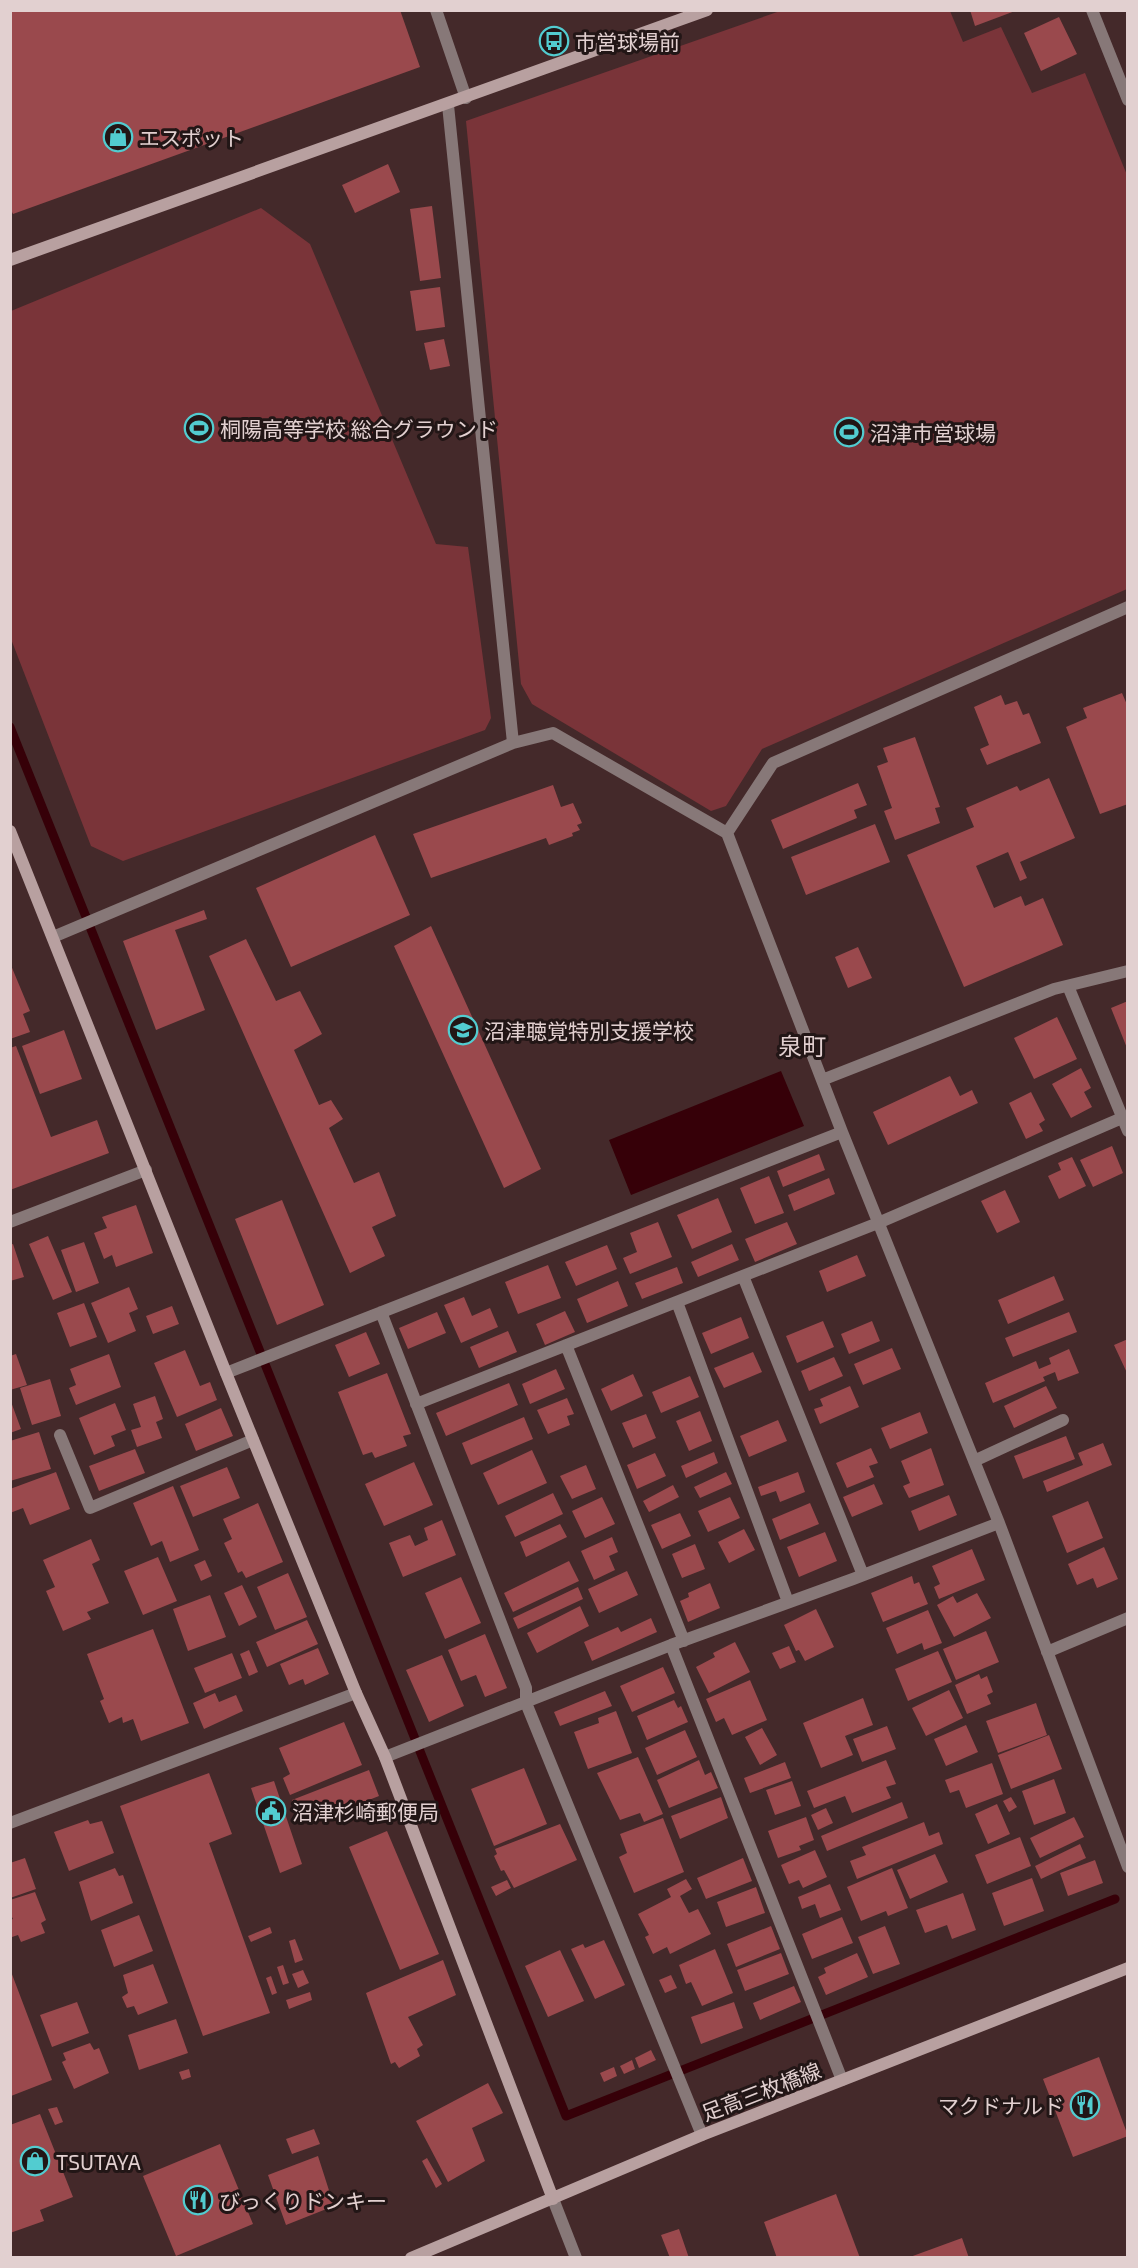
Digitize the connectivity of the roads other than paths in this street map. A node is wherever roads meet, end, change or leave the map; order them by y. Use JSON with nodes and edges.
{"nodes":[{"id":1,"x":436,"y":10,"type":"edge"},
{"id":2,"x":707,"y":10,"type":"edge"},
{"id":3,"x":1092,"y":10,"type":"edge"},
{"id":4,"x":466,"y":98,"type":"junction"},
{"id":5,"x":1128,"y":100,"type":"edge"},
{"id":6,"x":448,"y":105,"type":"junction"},
{"id":7,"x":10,"y":260,"type":"edge"},
{"id":8,"x":1128,"y":607,"type":"edge"},
{"id":9,"x":513,"y":743,"type":"junction"},
{"id":10,"x":10,"y":831,"type":"edge"},
{"id":11,"x":727,"y":833,"type":"junction"},
{"id":12,"x":53,"y":937,"type":"junction"},
{"id":13,"x":1128,"y":971,"type":"edge"},
{"id":14,"x":1068,"y":986,"type":"junction"},
{"id":15,"x":822,"y":1080,"type":"junction"},
{"id":16,"x":1122,"y":1118,"type":"junction"},
{"id":17,"x":1128,"y":1131,"type":"edge"},
{"id":18,"x":842,"y":1132,"type":"junction"},
{"id":19,"x":146,"y":1170,"type":"junction"},
{"id":20,"x":10,"y":1222,"type":"edge"},
{"id":21,"x":878,"y":1223,"type":"junction"},
{"id":22,"x":742,"y":1276,"type":"junction"},
{"id":23,"x":677,"y":1302,"type":"junction"},
{"id":24,"x":381,"y":1312,"type":"junction"},
{"id":25,"x":566,"y":1345,"type":"junction"},
{"id":26,"x":226,"y":1373,"type":"junction"},
{"id":27,"x":416,"y":1404,"type":"junction"},
{"id":28,"x":1063,"y":1420,"type":"dead end"},
{"id":29,"x":60,"y":1435,"type":"dead end"},
{"id":30,"x":253,"y":1440,"type":"junction"},
{"id":31,"x":974,"y":1461,"type":"junction"},
{"id":32,"x":999,"y":1523,"type":"junction"},
{"id":33,"x":862,"y":1575,"type":"junction"},
{"id":34,"x":788,"y":1602,"type":"junction"},
{"id":35,"x":1128,"y":1618,"type":"edge"},
{"id":36,"x":684,"y":1641,"type":"junction"},
{"id":37,"x":671,"y":1645,"type":"junction"},
{"id":38,"x":1047,"y":1652,"type":"junction"},
{"id":39,"x":356,"y":1693,"type":"junction"},
{"id":40,"x":526,"y":1703,"type":"junction"},
{"id":41,"x":384,"y":1757,"type":"junction"},
{"id":42,"x":10,"y":1823,"type":"edge"},
{"id":43,"x":1128,"y":1867,"type":"edge"},
{"id":44,"x":1128,"y":1968,"type":"edge"},
{"id":45,"x":842,"y":2080,"type":"junction"},
{"id":46,"x":702,"y":2135,"type":"junction"},
{"id":47,"x":554,"y":2199,"type":"junction"},
{"id":48,"x":411,"y":2258,"type":"edge"},
{"id":49,"x":576,"y":2258,"type":"edge"}],
"edges":[{"from":1,"to":4,"type":"street"},
{"from":2,"to":4,"type":"street"},
{"from":3,"to":5,"type":"street"},
{"from":4,"to":6,"type":"street"},
{"from":6,"to":7,"type":"street"},
{"from":6,"to":9,"type":"street"},
{"from":8,"to":11,"type":"street"},
{"from":9,"to":11,"type":"street"},
{"from":9,"to":12,"type":"street"},
{"from":10,"to":12,"type":"street"},
{"from":11,"to":15,"type":"street"},
{"from":12,"to":19,"type":"street"},
{"from":13,"to":14,"type":"street"},
{"from":14,"to":15,"type":"street"},
{"from":14,"to":16,"type":"street"},
{"from":15,"to":18,"type":"street"},
{"from":16,"to":17,"type":"street"},
{"from":16,"to":21,"type":"street"},
{"from":18,"to":21,"type":"street"},
{"from":18,"to":24,"type":"street"},
{"from":19,"to":20,"type":"street"},
{"from":19,"to":26,"type":"street"},
{"from":21,"to":22,"type":"street"},
{"from":21,"to":31,"type":"street"},
{"from":22,"to":23,"type":"street"},
{"from":22,"to":33,"type":"street"},
{"from":23,"to":25,"type":"street"},
{"from":23,"to":34,"type":"street"},
{"from":24,"to":26,"type":"street"},
{"from":24,"to":27,"type":"street"},
{"from":25,"to":27,"type":"street"},
{"from":25,"to":36,"type":"street"},
{"from":26,"to":30,"type":"street"},
{"from":27,"to":40,"type":"street"},
{"from":28,"to":31,"type":"street"},
{"from":29,"to":30,"type":"street"},
{"from":30,"to":39,"type":"street"},
{"from":31,"to":32,"type":"street"},
{"from":32,"to":33,"type":"street"},
{"from":32,"to":38,"type":"street"},
{"from":33,"to":34,"type":"street"},
{"from":34,"to":36,"type":"street"},
{"from":35,"to":38,"type":"street"},
{"from":36,"to":37,"type":"street"},
{"from":37,"to":40,"type":"street"},
{"from":37,"to":45,"type":"street"},
{"from":38,"to":43,"type":"street"},
{"from":39,"to":41,"type":"street"},
{"from":39,"to":42,"type":"street"},
{"from":40,"to":41,"type":"street"},
{"from":40,"to":46,"type":"street"},
{"from":41,"to":47,"type":"street"},
{"from":44,"to":45,"type":"street","name":"足高三枚橋線"},
{"from":45,"to":46,"type":"street","name":"足高三枚橋線"},
{"from":46,"to":47,"type":"street","name":"足高三枚橋線"},
{"from":47,"to":48,"type":"street","name":"足高三枚橋線"},
{"from":47,"to":49,"type":"street"}]}
